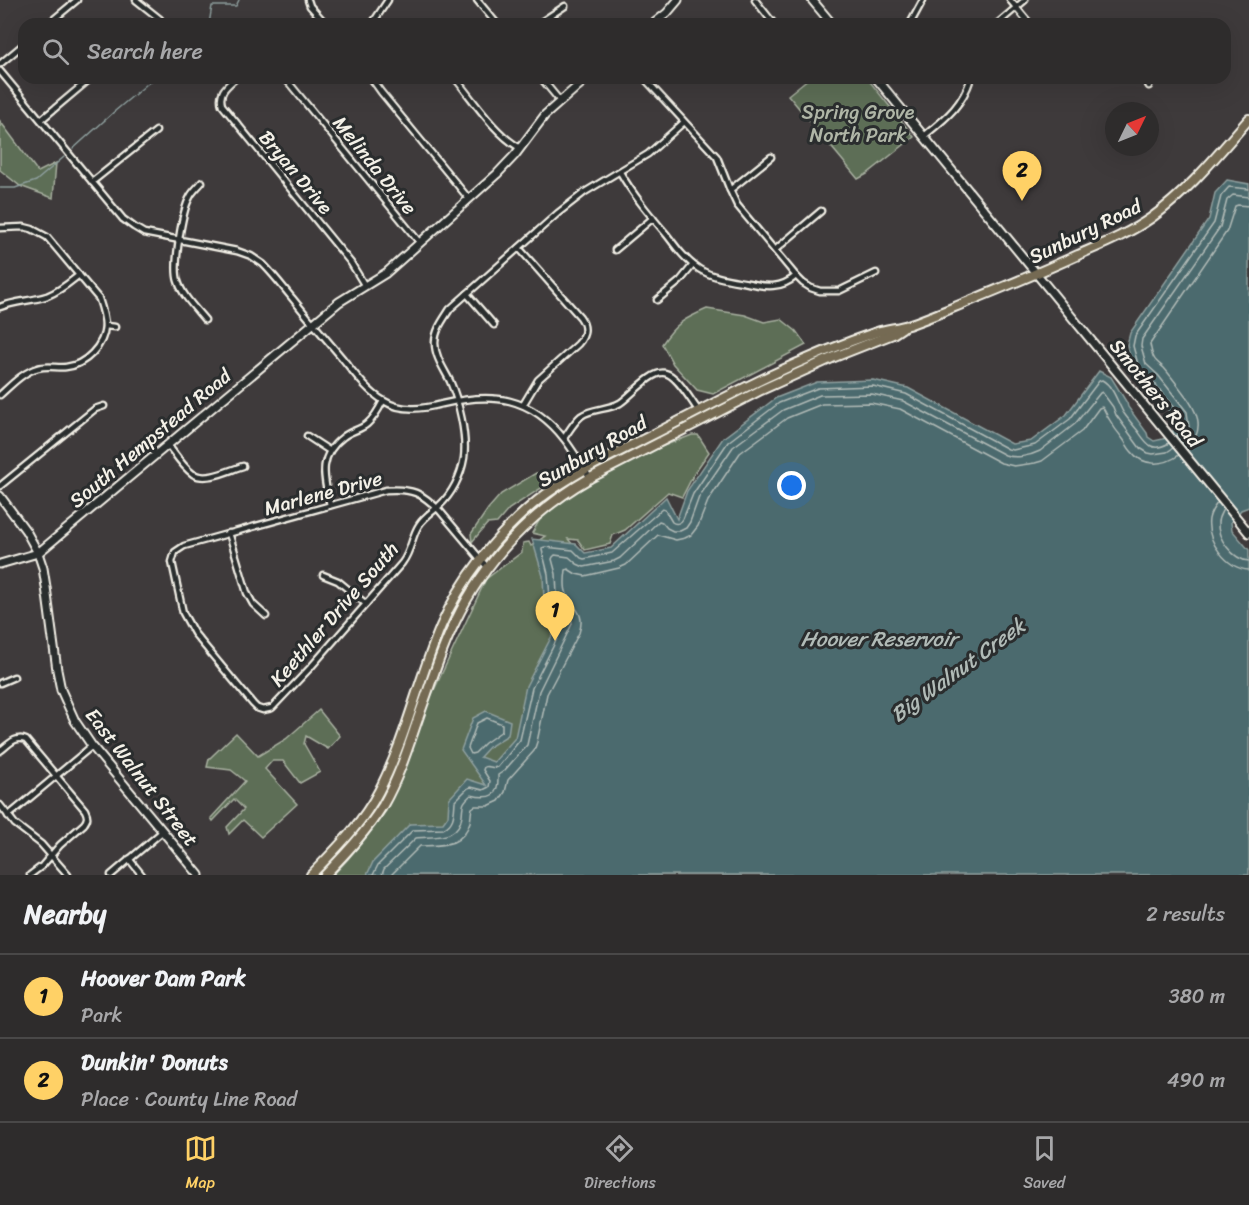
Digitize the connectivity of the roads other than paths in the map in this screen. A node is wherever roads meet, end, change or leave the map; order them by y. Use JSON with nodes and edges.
{"nodes":[{"id":1,"x":77,"y":0,"type":"edge"},
{"id":2,"x":136,"y":0,"type":"edge"},
{"id":3,"x":308,"y":0,"type":"edge"},
{"id":4,"x":388,"y":0,"type":"edge"},
{"id":5,"x":477,"y":0,"type":"edge"},
{"id":6,"x":678,"y":0,"type":"edge"},
{"id":7,"x":754,"y":0,"type":"edge"},
{"id":8,"x":812,"y":0,"type":"edge"},
{"id":9,"x":923,"y":0,"type":"edge"},
{"id":10,"x":1010,"y":0,"type":"edge"},
{"id":11,"x":1025,"y":0,"type":"edge"},
{"id":12,"x":566,"y":6,"type":"dead end"},
{"id":13,"x":1016,"y":7,"type":"junction"},
{"id":14,"x":55,"y":18,"type":"edge"},
{"id":15,"x":159,"y":18,"type":"edge"},
{"id":16,"x":321,"y":18,"type":"edge"},
{"id":17,"x":376,"y":18,"type":"edge"},
{"id":18,"x":492,"y":18,"type":"edge"},
{"id":19,"x":547,"y":18,"type":"edge"},
{"id":20,"x":661,"y":18,"type":"edge"},
{"id":21,"x":769,"y":18,"type":"edge"},
{"id":22,"x":827,"y":18,"type":"edge"},
{"id":23,"x":913,"y":18,"type":"edge"},
{"id":24,"x":1004,"y":18,"type":"edge"},
{"id":25,"x":1025,"y":18,"type":"edge"},
{"id":26,"x":18,"y":49,"type":"edge"},
{"id":27,"x":0,"y":64,"type":"edge"},
{"id":28,"x":0,"y":71,"type":"edge"},
{"id":29,"x":84,"y":84,"type":"edge"},
{"id":30,"x":229,"y":84,"type":"edge"},
{"id":31,"x":290,"y":84,"type":"edge"},
{"id":32,"x":375,"y":84,"type":"edge"},
{"id":33,"x":460,"y":84,"type":"edge"},
{"id":34,"x":546,"y":84,"type":"edge"},
{"id":35,"x":580,"y":84,"type":"edge"},
{"id":36,"x":649,"y":84,"type":"edge"},
{"id":37,"x":881,"y":84,"type":"edge"},
{"id":38,"x":969,"y":84,"type":"edge"},
{"id":39,"x":560,"y":101,"type":"junction"},
{"id":40,"x":1249,"y":119,"type":"edge"},
{"id":41,"x":41,"y":120,"type":"junction"},
{"id":42,"x":684,"y":122,"type":"junction"},
{"id":43,"x":156,"y":131,"type":"dead end"},
{"id":44,"x":924,"y":136,"type":"junction"},
{"id":45,"x":519,"y":148,"type":"junction"},
{"id":46,"x":771,"y":157,"type":"dead end"},
{"id":47,"x":620,"y":172,"type":"junction"},
{"id":48,"x":92,"y":182,"type":"junction"},
{"id":49,"x":202,"y":182,"type":"dead end"},
{"id":50,"x":729,"y":190,"type":"junction"},
{"id":51,"x":469,"y":199,"type":"junction"},
{"id":52,"x":821,"y":211,"type":"dead end"},
{"id":53,"x":653,"y":218,"type":"junction"},
{"id":54,"x":0,"y":228,"type":"edge"},
{"id":55,"x":180,"y":240,"type":"junction"},
{"id":56,"x":420,"y":243,"type":"junction"},
{"id":57,"x":519,"y":248,"type":"junction"},
{"id":58,"x":615,"y":250,"type":"dead end"},
{"id":59,"x":775,"y":250,"type":"junction"},
{"id":60,"x":693,"y":265,"type":"junction"},
{"id":61,"x":876,"y":273,"type":"dead end"},
{"id":62,"x":1037,"y":273,"type":"junction"},
{"id":63,"x":79,"y":274,"type":"junction"},
{"id":64,"x":796,"y":276,"type":"junction"},
{"id":65,"x":365,"y":286,"type":"junction"},
{"id":66,"x":467,"y":294,"type":"junction"},
{"id":67,"x":657,"y":300,"type":"dead end"},
{"id":68,"x":0,"y":307,"type":"edge"},
{"id":69,"x":204,"y":320,"type":"dead end"},
{"id":70,"x":314,"y":324,"type":"junction"},
{"id":71,"x":494,"y":325,"type":"dead end"},
{"id":72,"x":105,"y":326,"type":"junction"},
{"id":73,"x":905,"y":326,"type":"junction"},
{"id":74,"x":115,"y":327,"type":"dead end"},
{"id":75,"x":0,"y":395,"type":"edge"},
{"id":76,"x":383,"y":401,"type":"junction"},
{"id":77,"x":456,"y":401,"type":"junction"},
{"id":78,"x":523,"y":405,"type":"junction"},
{"id":79,"x":104,"y":406,"type":"dead end"},
{"id":80,"x":698,"y":411,"type":"junction"},
{"id":81,"x":307,"y":436,"type":"dead end"},
{"id":82,"x":564,"y":438,"type":"junction"},
{"id":83,"x":168,"y":445,"type":"junction"},
{"id":84,"x":330,"y":451,"type":"junction"},
{"id":85,"x":243,"y":466,"type":"dead end"},
{"id":86,"x":585,"y":470,"type":"junction"},
{"id":87,"x":590,"y":478,"type":"junction"},
{"id":88,"x":0,"y":486,"type":"edge"},
{"id":89,"x":0,"y":496,"type":"edge"},
{"id":90,"x":330,"y":505,"type":"junction"},
{"id":91,"x":436,"y":508,"type":"junction"},
{"id":92,"x":1247,"y":531,"type":"edge"},
{"id":93,"x":229,"y":533,"type":"junction"},
{"id":94,"x":38,"y":553,"type":"junction"},
{"id":95,"x":481,"y":560,"type":"junction"},
{"id":96,"x":0,"y":564,"type":"edge"},
{"id":97,"x":487,"y":567,"type":"junction"},
{"id":98,"x":323,"y":576,"type":"dead end"},
{"id":99,"x":366,"y":604,"type":"junction"},
{"id":100,"x":266,"y":616,"type":"dead end"},
{"id":101,"x":14,"y":677,"type":"dead end"},
{"id":102,"x":0,"y":683,"type":"edge"},
{"id":103,"x":263,"y":710,"type":"joint"},
{"id":104,"x":92,"y":746,"type":"junction"},
{"id":105,"x":0,"y":751,"type":"edge"},
{"id":106,"x":57,"y":776,"type":"junction"},
{"id":107,"x":0,"y":805,"type":"edge"},
{"id":108,"x":8,"y":816,"type":"junction"},
{"id":109,"x":163,"y":831,"type":"junction"},
{"id":110,"x":51,"y":855,"type":"junction"},
{"id":111,"x":129,"y":860,"type":"junction"},
{"id":112,"x":30,"y":875,"type":"edge"},
{"id":113,"x":68,"y":875,"type":"edge"},
{"id":114,"x":111,"y":875,"type":"edge"},
{"id":115,"x":142,"y":875,"type":"edge"},
{"id":116,"x":199,"y":875,"type":"edge"},
{"id":117,"x":311,"y":875,"type":"edge"},
{"id":118,"x":324,"y":875,"type":"edge"}],
"edges":[{"from":1,"to":14,"type":"street"},
{"from":2,"to":15,"type":"street"},
{"from":3,"to":16,"type":"street"},
{"from":4,"to":17,"type":"street"},
{"from":5,"to":18,"type":"street"},
{"from":6,"to":20,"type":"main road"},
{"from":7,"to":21,"type":"street"},
{"from":8,"to":22,"type":"main road"},
{"from":9,"to":23,"type":"street"},
{"from":10,"to":13,"type":"street"},
{"from":11,"to":13,"type":"street"},
{"from":12,"to":19,"type":"street"},
{"from":13,"to":24,"type":"street"},
{"from":13,"to":25,"type":"street"},
{"from":26,"to":27,"type":"street"},
{"from":28,"to":41,"type":"street"},
{"from":29,"to":41,"type":"street"},
{"from":30,"to":65,"type":"street","name":"Bryan Drive"},
{"from":31,"to":56,"type":"street","name":"Melinda Drive"},
{"from":32,"to":51,"type":"street"},
{"from":33,"to":45,"type":"street"},
{"from":34,"to":39,"type":"street"},
{"from":35,"to":39,"type":"main road","name":"South Hempstead Road"},
{"from":36,"to":42,"type":"street"},
{"from":37,"to":44,"type":"main road","name":"Smothers Road"},
{"from":38,"to":44,"type":"street"},
{"from":39,"to":45,"type":"main road","name":"South Hempstead Road"},
{"from":40,"to":62,"type":"main road","name":"Sunbury Road"},
{"from":41,"to":48,"type":"street"},
{"from":42,"to":47,"type":"street","name":"Keethler Drive South"},
{"from":42,"to":50,"type":"street"},
{"from":43,"to":48,"type":"street"},
{"from":44,"to":62,"type":"main road","name":"Smothers Road"},
{"from":45,"to":51,"type":"main road","name":"South Hempstead Road"},
{"from":46,"to":50,"type":"street"},
{"from":47,"to":53,"type":"street"},
{"from":47,"to":57,"type":"street","name":"Keethler Drive South"},
{"from":48,"to":55,"type":"street"},
{"from":49,"to":55,"type":"street"},
{"from":50,"to":59,"type":"street"},
{"from":51,"to":56,"type":"main road","name":"South Hempstead Road"},
{"from":52,"to":59,"type":"street"},
{"from":53,"to":58,"type":"street"},
{"from":53,"to":60,"type":"street"},
{"from":54,"to":63,"type":"street"},
{"from":55,"to":69,"type":"street"},
{"from":55,"to":70,"type":"street"},
{"from":56,"to":65,"type":"main road","name":"South Hempstead Road"},
{"from":57,"to":66,"type":"street","name":"Keethler Drive South"},
{"from":57,"to":78,"type":"street"},
{"from":59,"to":64,"type":"street"},
{"from":60,"to":64,"type":"street"},
{"from":60,"to":67,"type":"street"},
{"from":61,"to":64,"type":"street"},
{"from":62,"to":73,"type":"main road","name":"Sunbury Road"},
{"from":62,"to":92,"type":"main road","name":"Smothers Road"},
{"from":63,"to":68,"type":"street"},
{"from":63,"to":72,"type":"street"},
{"from":65,"to":70,"type":"main road","name":"South Hempstead Road"},
{"from":66,"to":71,"type":"street"},
{"from":66,"to":77,"type":"street","name":"Keethler Drive South"},
{"from":70,"to":76,"type":"street"},
{"from":70,"to":83,"type":"main road","name":"South Hempstead Road"},
{"from":72,"to":74,"type":"street"},
{"from":72,"to":75,"type":"street"},
{"from":73,"to":80,"type":"main road","name":"Sunbury Road"},
{"from":73,"to":87,"type":"main road","name":"Sunbury Road"},
{"from":76,"to":77,"type":"street"},
{"from":76,"to":84,"type":"street"},
{"from":77,"to":78,"type":"street"},
{"from":77,"to":91,"type":"street","name":"Keethler Drive South"},
{"from":78,"to":82,"type":"street"},
{"from":79,"to":88,"type":"street"},
{"from":80,"to":82,"type":"street"},
{"from":80,"to":86,"type":"main road","name":"Sunbury Road"},
{"from":81,"to":84,"type":"street"},
{"from":82,"to":86,"type":"street"},
{"from":83,"to":85,"type":"street"},
{"from":83,"to":94,"type":"main road","name":"South Hempstead Road"},
{"from":84,"to":90,"type":"street"},
{"from":86,"to":87,"type":"street"},
{"from":86,"to":95,"type":"main road","name":"Sunbury Road"},
{"from":87,"to":97,"type":"main road","name":"Sunbury Road"},
{"from":89,"to":94,"type":"main road","name":"East Walnut Street"},
{"from":90,"to":91,"type":"street","name":"Marlene Drive"},
{"from":90,"to":93,"type":"street","name":"Marlene Drive"},
{"from":91,"to":95,"type":"street","name":"Marlene Drive"},
{"from":91,"to":99,"type":"street","name":"Keethler Drive South"},
{"from":93,"to":100,"type":"street"},
{"from":93,"to":103,"type":"street","name":"Marlene Drive"},
{"from":94,"to":96,"type":"main road","name":"South Hempstead Road"},
{"from":94,"to":104,"type":"main road","name":"East Walnut Street"},
{"from":95,"to":97,"type":"street","name":"Marlene Drive"},
{"from":95,"to":117,"type":"main road","name":"Sunbury Road"},
{"from":97,"to":118,"type":"main road","name":"Sunbury Road"},
{"from":98,"to":99,"type":"street"},
{"from":99,"to":103,"type":"street","name":"Keethler Drive South"},
{"from":101,"to":102,"type":"street"},
{"from":104,"to":106,"type":"street"},
{"from":104,"to":109,"type":"main road","name":"East Walnut Street"},
{"from":105,"to":106,"type":"street"},
{"from":106,"to":108,"type":"street"},
{"from":106,"to":110,"type":"street"},
{"from":107,"to":108,"type":"street"},
{"from":108,"to":110,"type":"street"},
{"from":109,"to":111,"type":"street"},
{"from":109,"to":116,"type":"main road","name":"East Walnut Street"},
{"from":110,"to":112,"type":"street"},
{"from":110,"to":113,"type":"street"},
{"from":111,"to":114,"type":"street"},
{"from":111,"to":115,"type":"street"}]}
